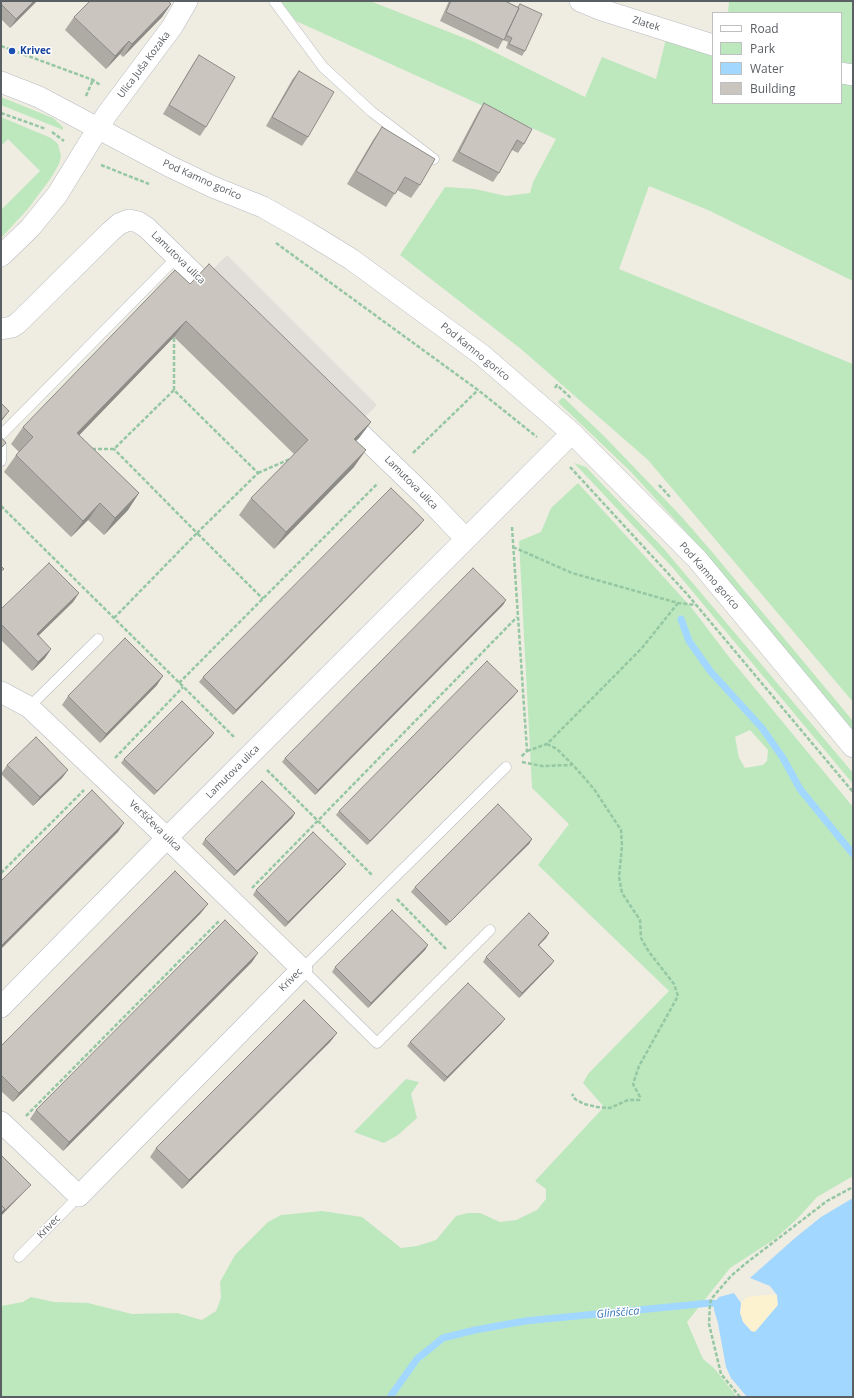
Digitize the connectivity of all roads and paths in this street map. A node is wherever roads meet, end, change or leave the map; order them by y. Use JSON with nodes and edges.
{"nodes":[{"id":1,"x":187,"y":1,"type":"edge"},
{"id":2,"x":274,"y":1,"type":"edge"},
{"id":3,"x":580,"y":1,"type":"edge"},
{"id":4,"x":712,"y":44,"type":"edge"},
{"id":5,"x":1,"y":46,"type":"edge"},
{"id":6,"x":842,"y":73,"type":"edge"},
{"id":7,"x":853,"y":75,"type":"edge"},
{"id":8,"x":1,"y":82,"type":"edge"},
{"id":9,"x":106,"y":89,"type":"dead end"},
{"id":10,"x":1,"y":113,"type":"edge"},
{"id":11,"x":100,"y":128,"type":"junction"},
{"id":12,"x":65,"y":141,"type":"dead end"},
{"id":13,"x":434,"y":158,"type":"edge"},
{"id":14,"x":109,"y":167,"type":"dead end"},
{"id":15,"x":152,"y":185,"type":"dead end"},
{"id":16,"x":270,"y":239,"type":"dead end"},
{"id":17,"x":1,"y":256,"type":"edge"},
{"id":18,"x":177,"y":257,"type":"junction"},
{"id":19,"x":234,"y":312,"type":"edge"},
{"id":20,"x":1,"y":329,"type":"edge"},
{"id":21,"x":174,"y":337,"type":"edge"},
{"id":22,"x":174,"y":390,"type":"junction"},
{"id":23,"x":478,"y":390,"type":"junction"},
{"id":24,"x":326,"y":400,"type":"edge"},
{"id":25,"x":572,"y":433,"type":"junction"},
{"id":26,"x":1,"y":435,"type":"edge"},
{"id":27,"x":1,"y":445,"type":"edge"},
{"id":28,"x":86,"y":449,"type":"edge"},
{"id":29,"x":114,"y":449,"type":"junction"},
{"id":30,"x":554,"y":451,"type":"junction"},
{"id":31,"x":297,"y":456,"type":"edge"},
{"id":32,"x":1,"y":461,"type":"edge"},
{"id":33,"x":394,"y":467,"type":"junction"},
{"id":34,"x":258,"y":473,"type":"junction"},
{"id":35,"x":510,"y":495,"type":"junction"},
{"id":36,"x":1,"y":506,"type":"edge"},
{"id":37,"x":197,"y":534,"type":"junction"},
{"id":38,"x":466,"y":539,"type":"junction"},
{"id":39,"x":513,"y":547,"type":"junction"},
{"id":40,"x":263,"y":599,"type":"junction"},
{"id":41,"x":678,"y":603,"type":"junction"},
{"id":42,"x":696,"y":605,"type":"junction"},
{"id":43,"x":114,"y":618,"type":"junction"},
{"id":44,"x":517,"y":618,"type":"junction"},
{"id":45,"x":98,"y":639,"type":"dead end"},
{"id":46,"x":179,"y":683,"type":"junction"},
{"id":47,"x":1,"y":692,"type":"edge"},
{"id":48,"x":29,"y":707,"type":"junction"},
{"id":49,"x":547,"y":744,"type":"junction"},
{"id":50,"x":853,"y":747,"type":"edge"},
{"id":51,"x":527,"y":750,"type":"junction"},
{"id":52,"x":251,"y":754,"type":"junction"},
{"id":53,"x":573,"y":765,"type":"junction"},
{"id":54,"x":506,"y":767,"type":"dead end"},
{"id":55,"x":853,"y":792,"type":"edge"},
{"id":56,"x":318,"y":821,"type":"junction"},
{"id":57,"x":167,"y":838,"type":"junction"},
{"id":58,"x":385,"y":887,"type":"junction"},
{"id":59,"x":236,"y":904,"type":"junction"},
{"id":60,"x":490,"y":930,"type":"dead end"},
{"id":61,"x":459,"y":962,"type":"junction"},
{"id":62,"x":302,"y":969,"type":"junction"},
{"id":63,"x":1,"y":1007,"type":"edge"},
{"id":64,"x":572,"y":1094,"type":"dead end"},
{"id":65,"x":6,"y":1126,"type":"edge"},
{"id":66,"x":853,"y":1187,"type":"edge"},
{"id":67,"x":79,"y":1196,"type":"junction"},
{"id":68,"x":19,"y":1257,"type":"dead end"},
{"id":69,"x":740,"y":1397,"type":"edge"}],
"edges":[{"from":1,"to":11,"type":"street","name":"Ulica Juša Kozaka"},
{"from":2,"to":13,"type":"lane"},
{"from":3,"to":4,"type":"street","name":"Zlatek"},
{"from":5,"to":9,"type":"path"},
{"from":6,"to":7,"type":"street"},
{"from":8,"to":11,"type":"street","name":"Pod Kamno gorico"},
{"from":10,"to":12,"type":"path"},
{"from":11,"to":17,"type":"street"},
{"from":11,"to":25,"type":"street","name":"Pod Kamno gorico"},
{"from":14,"to":15,"type":"path"},
{"from":16,"to":23,"type":"path"},
{"from":18,"to":19,"type":"street","name":"Lamutova ulica"},
{"from":18,"to":20,"type":"street","name":"Lamutova ulica"},
{"from":18,"to":26,"type":"lane"},
{"from":21,"to":22,"type":"path"},
{"from":22,"to":29,"type":"path"},
{"from":22,"to":34,"type":"path"},
{"from":23,"to":30,"type":"path"},
{"from":23,"to":33,"type":"path"},
{"from":24,"to":33,"type":"street","name":"Lamutova ulica"},
{"from":25,"to":30,"type":"street","name":"Lamutova ulica"},
{"from":25,"to":50,"type":"street","name":"Pod Kamno gorico"},
{"from":27,"to":32,"type":"lane"},
{"from":28,"to":29,"type":"path"},
{"from":29,"to":37,"type":"path"},
{"from":30,"to":35,"type":"street","name":"Lamutova ulica"},
{"from":30,"to":42,"type":"path"},
{"from":31,"to":34,"type":"path"},
{"from":33,"to":38,"type":"street","name":"Lamutova ulica"},
{"from":33,"to":40,"type":"path"},
{"from":34,"to":37,"type":"path"},
{"from":35,"to":38,"type":"street","name":"Lamutova ulica"},
{"from":35,"to":39,"type":"path"},
{"from":36,"to":43,"type":"path"},
{"from":37,"to":40,"type":"path"},
{"from":37,"to":43,"type":"path"},
{"from":38,"to":52,"type":"street","name":"Lamutova ulica"},
{"from":39,"to":41,"type":"path"},
{"from":39,"to":44,"type":"path"},
{"from":40,"to":46,"type":"path"},
{"from":41,"to":42,"type":"path"},
{"from":41,"to":49,"type":"path"},
{"from":42,"to":55,"type":"path"},
{"from":43,"to":46,"type":"path"},
{"from":44,"to":51,"type":"path"},
{"from":44,"to":56,"type":"path"},
{"from":45,"to":48,"type":"lane"},
{"from":46,"to":52,"type":"path"},
{"from":47,"to":48,"type":"street","name":"Veršičeva ulica"},
{"from":48,"to":57,"type":"street","name":"Veršičeva ulica"},
{"from":49,"to":51,"type":"path"},
{"from":49,"to":53,"type":"path"},
{"from":51,"to":53,"type":"path"},
{"from":52,"to":56,"type":"path"},
{"from":52,"to":57,"type":"street","name":"Lamutova ulica"},
{"from":53,"to":64,"type":"path"},
{"from":54,"to":58,"type":"lane","name":"Krivec"},
{"from":56,"to":58,"type":"path"},
{"from":56,"to":59,"type":"path"},
{"from":57,"to":59,"type":"street","name":"Veršičeva ulica"},
{"from":57,"to":63,"type":"street","name":"Lamutova ulica"},
{"from":58,"to":61,"type":"path"},
{"from":58,"to":62,"type":"lane","name":"Krivec"},
{"from":59,"to":62,"type":"street","name":"Veršičeva ulica"},
{"from":59,"to":65,"type":"path"},
{"from":60,"to":61,"type":"lane"},
{"from":61,"to":62,"type":"lane"},
{"from":62,"to":67,"type":"street","name":"Krivec"},
{"from":65,"to":67,"type":"street"},
{"from":66,"to":69,"type":"path"},
{"from":67,"to":68,"type":"lane","name":"Krivec"}]}
